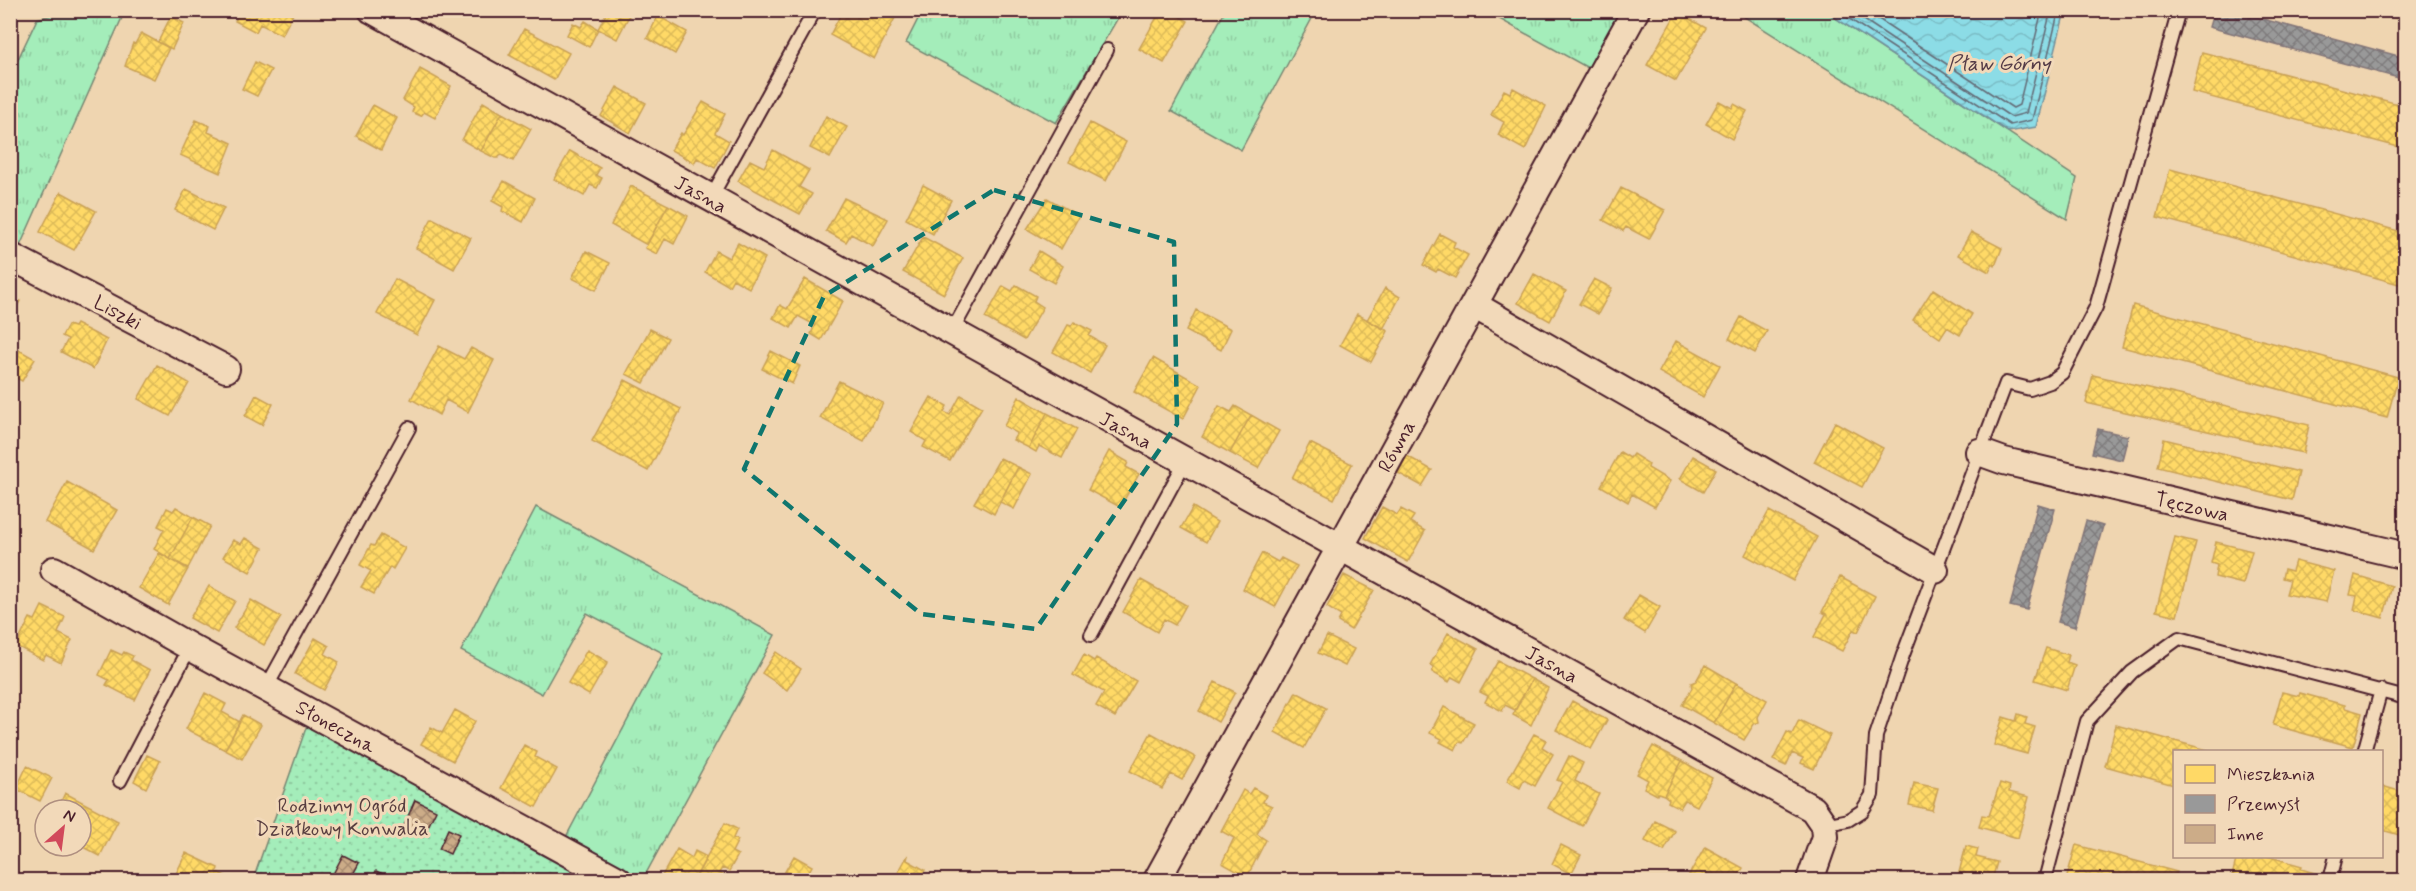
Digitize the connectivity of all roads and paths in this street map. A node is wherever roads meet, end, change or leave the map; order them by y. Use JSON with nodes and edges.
{"nodes":[{"id":1,"x":372,"y":10,"type":"edge"},
{"id":2,"x":815,"y":10,"type":"edge"},
{"id":3,"x":1636,"y":10,"type":"edge"},
{"id":4,"x":2179,"y":10,"type":"edge"},
{"id":5,"x":1107,"y":50,"type":"dead end"},
{"id":6,"x":710,"y":199,"type":"junction"},
{"id":7,"x":10,"y":256,"type":"edge"},
{"id":8,"x":1474,"y":305,"type":"junction"},
{"id":9,"x":951,"y":333,"type":"junction"},
{"id":10,"x":225,"y":369,"type":"dead end"},
{"id":11,"x":409,"y":428,"type":"dead end"},
{"id":12,"x":1979,"y":452,"type":"junction"},
{"id":13,"x":1185,"y":462,"type":"junction"},
{"id":14,"x":1340,"y":548,"type":"junction"},
{"id":15,"x":2406,"y":556,"type":"edge"},
{"id":16,"x":54,"y":570,"type":"dead end"},
{"id":17,"x":1935,"y":570,"type":"junction"},
{"id":18,"x":1091,"y":634,"type":"dead end"},
{"id":19,"x":190,"y":647,"type":"junction"},
{"id":20,"x":266,"y":688,"type":"junction"},
{"id":21,"x":2380,"y":690,"type":"junction"},
{"id":22,"x":2406,"y":698,"type":"edge"},
{"id":23,"x":2365,"y":750,"type":"edge"},
{"id":24,"x":120,"y":782,"type":"dead end"},
{"id":25,"x":1824,"y":825,"type":"junction"},
{"id":26,"x":2336,"y":858,"type":"edge"},
{"id":27,"x":618,"y":880,"type":"edge"},
{"id":28,"x":1157,"y":880,"type":"edge"},
{"id":29,"x":1810,"y":880,"type":"edge"},
{"id":30,"x":2045,"y":880,"type":"edge"},
{"id":31,"x":2330,"y":880,"type":"edge"}],
"edges":[{"from":1,"to":6,"type":"street","name":"Jasna"},
{"from":2,"to":6,"type":"lane"},
{"from":3,"to":8,"type":"street","name":"Równa"},
{"from":4,"to":12,"type":"lane"},
{"from":5,"to":9,"type":"lane"},
{"from":6,"to":9,"type":"street","name":"Jasna"},
{"from":7,"to":10,"type":"street","name":"Liszki"},
{"from":8,"to":14,"type":"street","name":"Równa"},
{"from":8,"to":17,"type":"street"},
{"from":9,"to":13,"type":"street","name":"Jasna"},
{"from":11,"to":20,"type":"lane"},
{"from":12,"to":15,"type":"street","name":"Tęczowa"},
{"from":12,"to":17,"type":"lane"},
{"from":13,"to":14,"type":"street","name":"Jasna"},
{"from":13,"to":18,"type":"lane"},
{"from":14,"to":25,"type":"street","name":"Jasna"},
{"from":14,"to":28,"type":"street","name":"Równa"},
{"from":16,"to":19,"type":"street","name":"Słoneczna"},
{"from":17,"to":25,"type":"lane"},
{"from":19,"to":20,"type":"street","name":"Słoneczna"},
{"from":19,"to":24,"type":"lane"},
{"from":20,"to":27,"type":"street","name":"Słoneczna"},
{"from":21,"to":22,"type":"lane"},
{"from":21,"to":23,"type":"lane"},
{"from":21,"to":30,"type":"lane"},
{"from":25,"to":29,"type":"street"},
{"from":26,"to":31,"type":"lane"}]}
